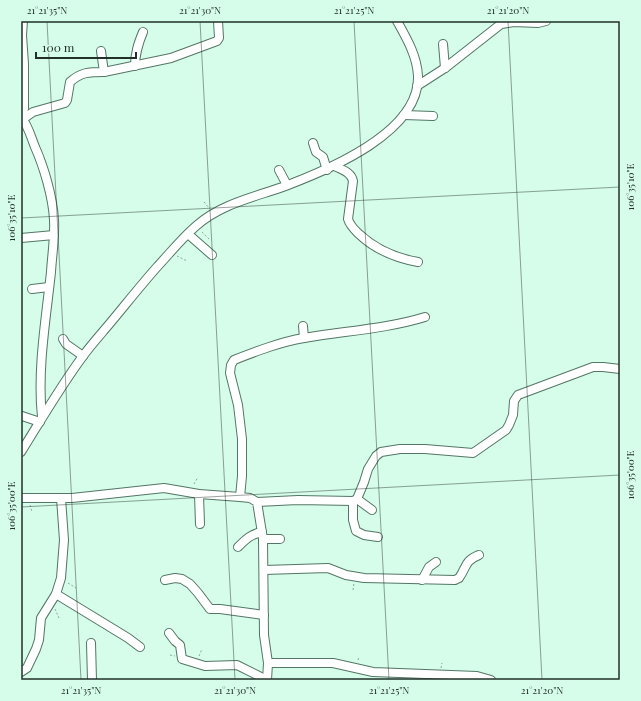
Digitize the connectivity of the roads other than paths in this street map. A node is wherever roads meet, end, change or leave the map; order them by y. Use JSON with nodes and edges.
{"nodes":[{"id":1,"x":23,"y":21,"type":"edge"},
{"id":2,"x":218,"y":21,"type":"edge"},
{"id":3,"x":397,"y":21,"type":"edge"},
{"id":4,"x":546,"y":21,"type":"edge"},
{"id":5,"x":507,"y":22,"type":"edge"},
{"id":6,"x":143,"y":32,"type":"dead end"},
{"id":7,"x":442,"y":44,"type":"dead end"},
{"id":8,"x":101,"y":51,"type":"dead end"},
{"id":9,"x":135,"y":66,"type":"junction"},
{"id":10,"x":445,"y":68,"type":"junction"},
{"id":11,"x":104,"y":72,"type":"junction"},
{"id":12,"x":417,"y":86,"type":"junction"},
{"id":13,"x":404,"y":115,"type":"junction"},
{"id":14,"x":433,"y":116,"type":"dead end"},
{"id":15,"x":23,"y":121,"type":"edge"},
{"id":16,"x":313,"y":143,"type":"dead end"},
{"id":17,"x":331,"y":168,"type":"junction"},
{"id":18,"x":279,"y":170,"type":"dead end"},
{"id":19,"x":287,"y":186,"type":"junction"},
{"id":20,"x":188,"y":234,"type":"junction"},
{"id":21,"x":54,"y":235,"type":"junction"},
{"id":22,"x":21,"y":238,"type":"edge"},
{"id":23,"x":212,"y":255,"type":"dead end"},
{"id":24,"x":418,"y":262,"type":"dead end"},
{"id":25,"x":49,"y":287,"type":"junction"},
{"id":26,"x":32,"y":289,"type":"dead end"},
{"id":27,"x":425,"y":317,"type":"dead end"},
{"id":28,"x":302,"y":326,"type":"dead end"},
{"id":29,"x":304,"y":338,"type":"junction"},
{"id":30,"x":63,"y":339,"type":"dead end"},
{"id":31,"x":83,"y":356,"type":"junction"},
{"id":32,"x":620,"y":369,"type":"edge"},
{"id":33,"x":22,"y":416,"type":"dead end"},
{"id":34,"x":41,"y":419,"type":"junction"},
{"id":35,"x":21,"y":452,"type":"edge"},
{"id":36,"x":199,"y":494,"type":"junction"},
{"id":37,"x":240,"y":496,"type":"junction"},
{"id":38,"x":21,"y":498,"type":"edge"},
{"id":39,"x":61,"y":498,"type":"junction"},
{"id":40,"x":355,"y":500,"type":"junction"},
{"id":41,"x":257,"y":502,"type":"junction"},
{"id":42,"x":372,"y":510,"type":"dead end"},
{"id":43,"x":200,"y":524,"type":"dead end"},
{"id":44,"x":263,"y":535,"type":"junction"},
{"id":45,"x":378,"y":536,"type":"dead end"},
{"id":46,"x":280,"y":539,"type":"dead end"},
{"id":47,"x":238,"y":547,"type":"dead end"},
{"id":48,"x":479,"y":556,"type":"dead end"},
{"id":49,"x":436,"y":562,"type":"dead end"},
{"id":50,"x":264,"y":570,"type":"junction"},
{"id":51,"x":165,"y":580,"type":"dead end"},
{"id":52,"x":422,"y":580,"type":"junction"},
{"id":53,"x":56,"y":594,"type":"junction"},
{"id":54,"x":264,"y":615,"type":"junction"},
{"id":55,"x":169,"y":633,"type":"dead end"},
{"id":56,"x":91,"y":643,"type":"dead end"},
{"id":57,"x":140,"y":647,"type":"dead end"},
{"id":58,"x":268,"y":663,"type":"junction"},
{"id":59,"x":21,"y":672,"type":"edge"},
{"id":60,"x":92,"y":680,"type":"edge"},
{"id":61,"x":267,"y":680,"type":"edge"},
{"id":62,"x":491,"y":680,"type":"edge"}],
"edges":[{"from":1,"to":15,"type":"street"},
{"from":2,"to":9,"type":"street"},
{"from":3,"to":12,"type":"street"},
{"from":4,"to":5,"type":"street"},
{"from":5,"to":10,"type":"street"},
{"from":6,"to":9,"type":"street"},
{"from":7,"to":10,"type":"street"},
{"from":8,"to":11,"type":"street"},
{"from":9,"to":11,"type":"street"},
{"from":10,"to":12,"type":"street"},
{"from":11,"to":15,"type":"street"},
{"from":12,"to":13,"type":"street"},
{"from":13,"to":14,"type":"street"},
{"from":13,"to":17,"type":"street"},
{"from":15,"to":21,"type":"street"},
{"from":16,"to":17,"type":"street"},
{"from":17,"to":19,"type":"street"},
{"from":17,"to":24,"type":"street"},
{"from":18,"to":19,"type":"street"},
{"from":19,"to":20,"type":"street"},
{"from":20,"to":23,"type":"street"},
{"from":20,"to":31,"type":"street"},
{"from":21,"to":22,"type":"street"},
{"from":21,"to":25,"type":"street"},
{"from":25,"to":26,"type":"street"},
{"from":25,"to":34,"type":"street"},
{"from":27,"to":29,"type":"street"},
{"from":28,"to":29,"type":"street"},
{"from":29,"to":37,"type":"street"},
{"from":30,"to":31,"type":"street"},
{"from":31,"to":34,"type":"street"},
{"from":32,"to":40,"type":"street"},
{"from":33,"to":34,"type":"street"},
{"from":34,"to":35,"type":"street"},
{"from":36,"to":37,"type":"street"},
{"from":36,"to":39,"type":"street"},
{"from":36,"to":43,"type":"street"},
{"from":37,"to":41,"type":"street"},
{"from":38,"to":39,"type":"street"},
{"from":39,"to":53,"type":"street"},
{"from":40,"to":41,"type":"street"},
{"from":40,"to":42,"type":"street"},
{"from":40,"to":45,"type":"street"},
{"from":41,"to":44,"type":"street"},
{"from":44,"to":46,"type":"street"},
{"from":44,"to":47,"type":"street"},
{"from":44,"to":50,"type":"street"},
{"from":48,"to":52,"type":"street"},
{"from":49,"to":52,"type":"street"},
{"from":50,"to":52,"type":"street"},
{"from":50,"to":54,"type":"street"},
{"from":51,"to":54,"type":"street"},
{"from":53,"to":57,"type":"street"},
{"from":53,"to":59,"type":"street"},
{"from":54,"to":58,"type":"street"},
{"from":55,"to":61,"type":"street"},
{"from":56,"to":60,"type":"street"},
{"from":58,"to":61,"type":"street"},
{"from":58,"to":62,"type":"street"}]}
